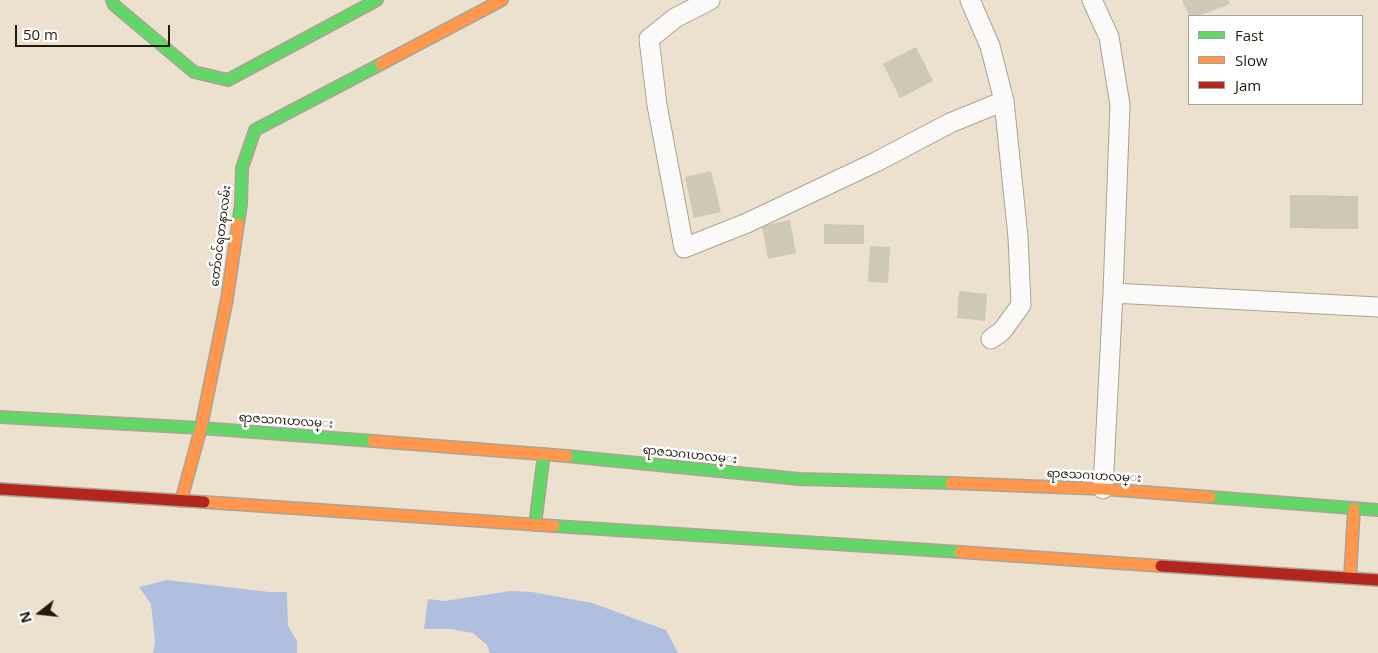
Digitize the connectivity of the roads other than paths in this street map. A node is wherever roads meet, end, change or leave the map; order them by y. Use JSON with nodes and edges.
{"nodes":[{"id":1,"x":112,"y":0,"type":"edge"},
{"id":2,"x":377,"y":0,"type":"edge"},
{"id":3,"x":502,"y":0,"type":"edge"},
{"id":4,"x":710,"y":0,"type":"edge"},
{"id":5,"x":970,"y":0,"type":"edge"},
{"id":6,"x":1092,"y":0,"type":"edge"},
{"id":7,"x":1004,"y":101,"type":"junction"},
{"id":8,"x":1113,"y":293,"type":"junction"},
{"id":9,"x":1378,"y":307,"type":"edge"},
{"id":10,"x":991,"y":339,"type":"dead end"},
{"id":11,"x":0,"y":417,"type":"edge"},
{"id":12,"x":201,"y":428,"type":"junction"},
{"id":13,"x":544,"y":454,"type":"junction"},
{"id":14,"x":1102,"y":489,"type":"junction"},
{"id":15,"x":0,"y":490,"type":"edge"},
{"id":16,"x":181,"y":501,"type":"junction"},
{"id":17,"x":1354,"y":509,"type":"junction"},
{"id":18,"x":1378,"y":510,"type":"edge"},
{"id":19,"x":535,"y":525,"type":"junction"},
{"id":20,"x":1350,"y":578,"type":"junction"},
{"id":21,"x":1378,"y":580,"type":"edge"}],
"edges":[{"from":1,"to":2,"type":"main road"},
{"from":3,"to":12,"type":"main road","name":"တော်ဝင်ရတနာလမ်း"},
{"from":4,"to":7,"type":"street"},
{"from":5,"to":7,"type":"street"},
{"from":6,"to":8,"type":"street"},
{"from":7,"to":10,"type":"street"},
{"from":8,"to":9,"type":"street"},
{"from":8,"to":14,"type":"street"},
{"from":11,"to":12,"type":"main road","name":"ရာဇသဂၤဟလမ္း"},
{"from":12,"to":13,"type":"main road","name":"ရာဇသဂၤဟလမ္း"},
{"from":12,"to":16,"type":"main road","name":"တော်ဝင်ရတနာလမ်း"},
{"from":13,"to":14,"type":"main road","name":"ရာဇသဂၤဟလမ္း"},
{"from":13,"to":19,"type":"main road"},
{"from":14,"to":17,"type":"main road","name":"ရာဇသဂၤဟလမ္း"},
{"from":15,"to":16,"type":"main road"},
{"from":16,"to":19,"type":"main road"},
{"from":17,"to":18,"type":"main road","name":"ရာဇသဂၤဟလမ္း"},
{"from":17,"to":20,"type":"main road"},
{"from":19,"to":20,"type":"main road"},
{"from":20,"to":21,"type":"main road"}]}
